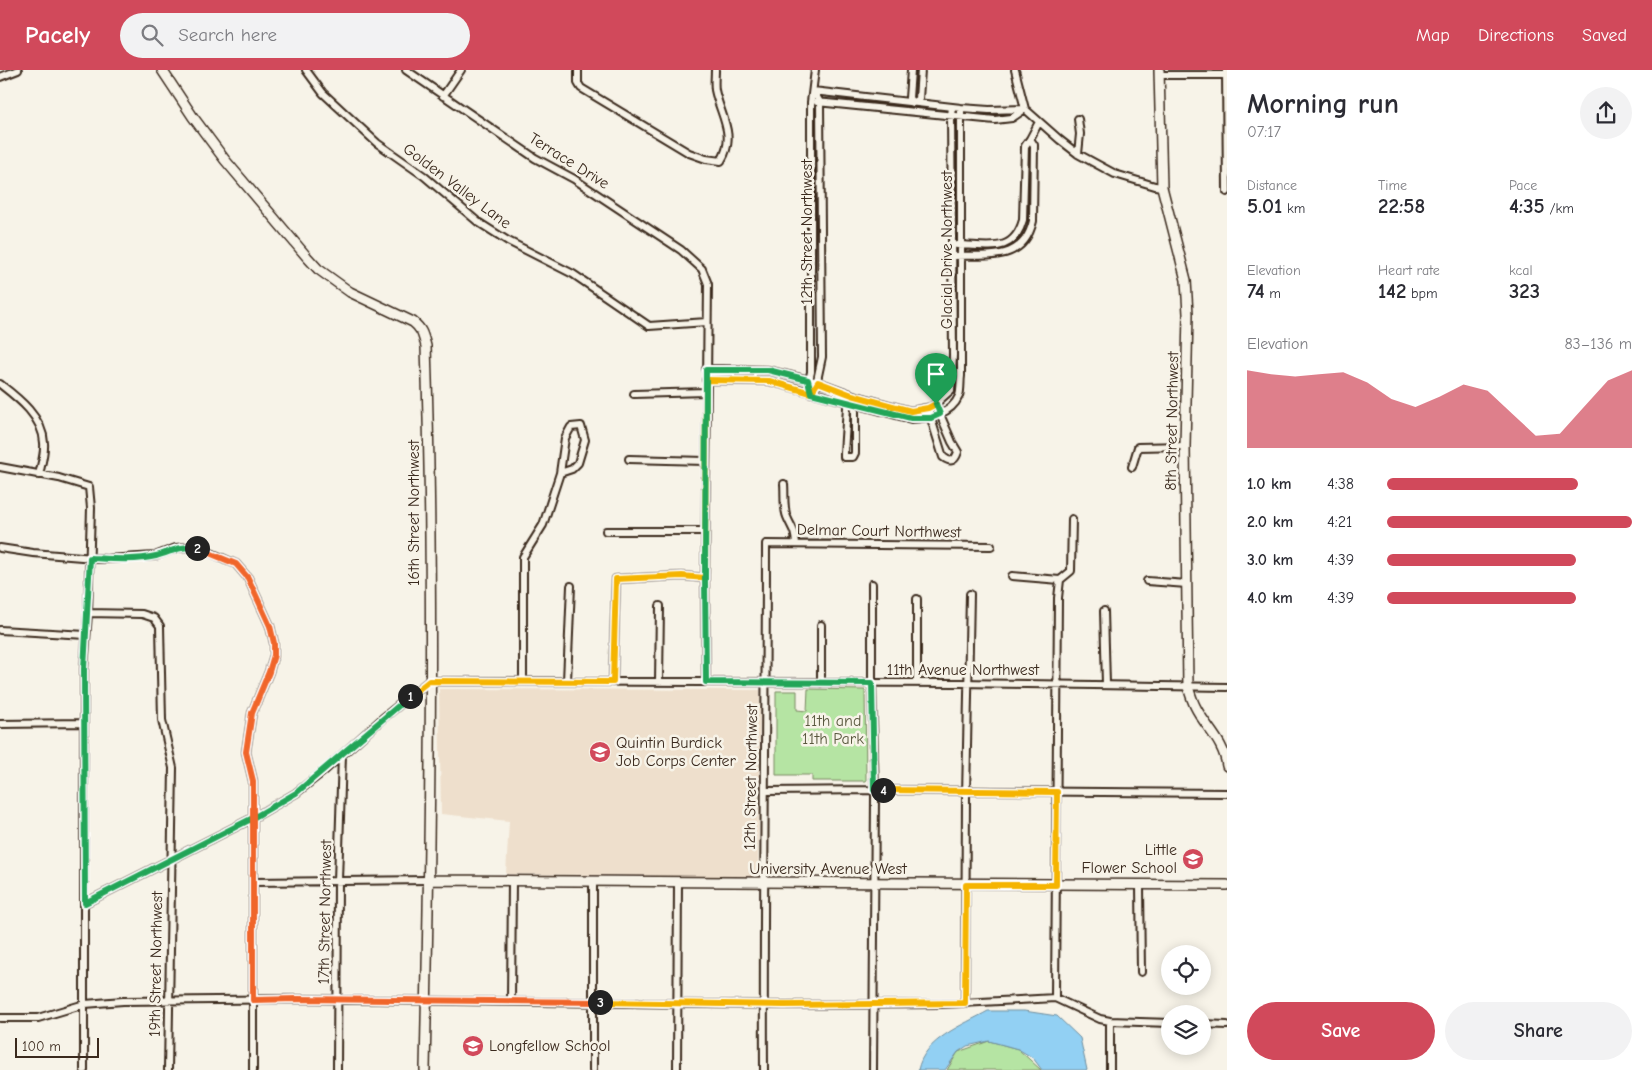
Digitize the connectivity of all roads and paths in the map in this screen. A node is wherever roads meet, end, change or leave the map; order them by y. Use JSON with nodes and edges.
{"nodes":[{"id":1,"x":18,"y":70,"type":"edge"},
{"id":2,"x":162,"y":70,"type":"edge"},
{"id":3,"x":306,"y":70,"type":"edge"},
{"id":4,"x":406,"y":70,"type":"edge"},
{"id":5,"x":461,"y":70,"type":"edge"},
{"id":6,"x":578,"y":70,"type":"edge"},
{"id":7,"x":715,"y":70,"type":"edge"},
{"id":8,"x":815,"y":70,"type":"edge"},
{"id":9,"x":911,"y":70,"type":"edge"},
{"id":10,"x":921,"y":70,"type":"edge"},
{"id":11,"x":1015,"y":70,"type":"edge"},
{"id":12,"x":1226,"y":72,"type":"edge"},
{"id":13,"x":1159,"y":73,"type":"edge"},
{"id":14,"x":0,"y":77,"type":"edge"},
{"id":15,"x":813,"y":91,"type":"junction"},
{"id":16,"x":443,"y":96,"type":"junction"},
{"id":17,"x":811,"y":102,"type":"junction"},
{"id":18,"x":820,"y":102,"type":"junction"},
{"id":19,"x":913,"y":103,"type":"junction"},
{"id":20,"x":952,"y":107,"type":"junction"},
{"id":21,"x":961,"y":108,"type":"junction"},
{"id":22,"x":1025,"y":109,"type":"junction"},
{"id":23,"x":912,"y":112,"type":"junction"},
{"id":24,"x":951,"y":116,"type":"junction"},
{"id":25,"x":960,"y":117,"type":"junction"},
{"id":26,"x":1078,"y":119,"type":"dead end"},
{"id":27,"x":1039,"y":122,"type":"junction"},
{"id":28,"x":1030,"y":139,"type":"junction"},
{"id":29,"x":1078,"y":154,"type":"junction"},
{"id":30,"x":1162,"y":187,"type":"junction"},
{"id":31,"x":1227,"y":192,"type":"edge"},
{"id":32,"x":960,"y":245,"type":"junction"},
{"id":33,"x":951,"y":246,"type":"junction"},
{"id":34,"x":951,"y":256,"type":"junction"},
{"id":35,"x":960,"y":256,"type":"junction"},
{"id":36,"x":707,"y":322,"type":"junction"},
{"id":37,"x":706,"y":370,"type":"junction"},
{"id":38,"x":706,"y":380,"type":"junction"},
{"id":39,"x":808,"y":380,"type":"junction"},
{"id":40,"x":818,"y":382,"type":"junction"},
{"id":41,"x":0,"y":384,"type":"edge"},
{"id":42,"x":706,"y":392,"type":"junction"},
{"id":43,"x":811,"y":393,"type":"junction"},
{"id":44,"x":634,"y":394,"type":"dead end"},
{"id":45,"x":852,"y":395,"type":"junction"},
{"id":46,"x":852,"y":403,"type":"junction"},
{"id":47,"x":936,"y":404,"type":"junction"},
{"id":48,"x":928,"y":408,"type":"junction"},
{"id":49,"x":940,"y":414,"type":"junction"},
{"id":50,"x":931,"y":418,"type":"junction"},
{"id":51,"x":1185,"y":446,"type":"junction"},
{"id":52,"x":629,"y":458,"type":"dead end"},
{"id":53,"x":706,"y":461,"type":"junction"},
{"id":54,"x":0,"y":467,"type":"edge"},
{"id":55,"x":1132,"y":467,"type":"dead end"},
{"id":56,"x":560,"y":472,"type":"junction"},
{"id":57,"x":39,"y":475,"type":"junction"},
{"id":58,"x":784,"y":484,"type":"dead end"},
{"id":59,"x":1072,"y":518,"type":"dead end"},
{"id":60,"x":705,"y":531,"type":"junction"},
{"id":61,"x":606,"y":532,"type":"dead end"},
{"id":62,"x":766,"y":544,"type":"joint"},
{"id":63,"x":796,"y":544,"type":"junction"},
{"id":64,"x":991,"y":546,"type":"dead end"},
{"id":65,"x":0,"y":548,"type":"edge"},
{"id":66,"x":90,"y":558,"type":"junction"},
{"id":67,"x":1012,"y":576,"type":"dead end"},
{"id":68,"x":705,"y":578,"type":"junction"},
{"id":69,"x":1060,"y":580,"type":"junction"},
{"id":70,"x":1147,"y":581,"type":"dead end"},
{"id":71,"x":872,"y":584,"type":"dead end"},
{"id":72,"x":1187,"y":584,"type":"junction"},
{"id":73,"x":571,"y":586,"type":"dead end"},
{"id":74,"x":970,"y":594,"type":"dead end"},
{"id":75,"x":917,"y":599,"type":"dead end"},
{"id":76,"x":660,"y":606,"type":"dead end"},
{"id":77,"x":1104,"y":610,"type":"dead end"},
{"id":78,"x":88,"y":613,"type":"junction"},
{"id":79,"x":821,"y":625,"type":"dead end"},
{"id":80,"x":0,"y":630,"type":"edge"},
{"id":81,"x":86,"y":635,"type":"junction"},
{"id":82,"x":429,"y":681,"type":"junction"},
{"id":83,"x":522,"y":681,"type":"junction"},
{"id":84,"x":567,"y":681,"type":"junction"},
{"id":85,"x":613,"y":682,"type":"junction"},
{"id":86,"x":659,"y":682,"type":"junction"},
{"id":87,"x":706,"y":682,"type":"junction"},
{"id":88,"x":766,"y":682,"type":"junction"},
{"id":89,"x":821,"y":683,"type":"junction"},
{"id":90,"x":872,"y":683,"type":"junction"},
{"id":91,"x":917,"y":683,"type":"junction"},
{"id":92,"x":968,"y":684,"type":"junction"},
{"id":93,"x":1058,"y":684,"type":"junction"},
{"id":94,"x":1106,"y":684,"type":"junction"},
{"id":95,"x":1188,"y":687,"type":"junction"},
{"id":96,"x":1227,"y":687,"type":"edge"},
{"id":97,"x":0,"y":724,"type":"edge"},
{"id":98,"x":84,"y":724,"type":"junction"},
{"id":99,"x":342,"y":755,"type":"junction"},
{"id":100,"x":1227,"y":766,"type":"edge"},
{"id":101,"x":874,"y":790,"type":"junction"},
{"id":102,"x":966,"y":790,"type":"junction"},
{"id":103,"x":766,"y":791,"type":"junction"},
{"id":104,"x":1057,"y":792,"type":"junction"},
{"id":105,"x":1227,"y":793,"type":"edge"},
{"id":106,"x":253,"y":818,"type":"junction"},
{"id":107,"x":172,"y":858,"type":"junction"},
{"id":108,"x":428,"y":880,"type":"junction"},
{"id":109,"x":338,"y":881,"type":"junction"},
{"id":110,"x":512,"y":881,"type":"junction"},
{"id":111,"x":254,"y":882,"type":"junction"},
{"id":112,"x":594,"y":882,"type":"junction"},
{"id":113,"x":678,"y":882,"type":"junction"},
{"id":114,"x":763,"y":883,"type":"junction"},
{"id":115,"x":874,"y":884,"type":"junction"},
{"id":116,"x":966,"y":885,"type":"junction"},
{"id":117,"x":1056,"y":885,"type":"junction"},
{"id":118,"x":1140,"y":886,"type":"junction"},
{"id":119,"x":1227,"y":886,"type":"edge"},
{"id":120,"x":85,"y":903,"type":"junction"},
{"id":121,"x":1141,"y":972,"type":"dead end"},
{"id":122,"x":1055,"y":998,"type":"junction"},
{"id":123,"x":253,"y":1000,"type":"junction"},
{"id":124,"x":338,"y":1000,"type":"junction"},
{"id":125,"x":425,"y":1000,"type":"junction"},
{"id":126,"x":170,"y":1001,"type":"junction"},
{"id":127,"x":511,"y":1001,"type":"junction"},
{"id":128,"x":593,"y":1002,"type":"junction"},
{"id":129,"x":677,"y":1003,"type":"junction"},
{"id":130,"x":873,"y":1003,"type":"junction"},
{"id":131,"x":965,"y":1003,"type":"junction"},
{"id":132,"x":85,"y":1004,"type":"junction"},
{"id":133,"x":764,"y":1004,"type":"junction"},
{"id":134,"x":0,"y":1018,"type":"edge"},
{"id":135,"x":1110,"y":1021,"type":"junction"},
{"id":136,"x":1161,"y":1023,"type":"edge"},
{"id":137,"x":1211,"y":1024,"type":"edge"},
{"id":138,"x":1227,"y":1025,"type":"edge"},
{"id":139,"x":84,"y":1070,"type":"edge"},
{"id":140,"x":168,"y":1070,"type":"edge"},
{"id":141,"x":253,"y":1070,"type":"edge"},
{"id":142,"x":337,"y":1070,"type":"edge"},
{"id":143,"x":425,"y":1070,"type":"edge"},
{"id":144,"x":593,"y":1070,"type":"edge"},
{"id":145,"x":677,"y":1070,"type":"edge"},
{"id":146,"x":764,"y":1070,"type":"edge"},
{"id":147,"x":873,"y":1070,"type":"edge"},
{"id":148,"x":1110,"y":1070,"type":"edge"}],
"edges":[{"from":1,"to":14,"type":"street"},
{"from":2,"to":82,"type":"street","name":"16th Street Northwest"},
{"from":3,"to":36,"type":"street","name":"Golden Valley Lane"},
{"from":4,"to":16,"type":"street","name":"Terrace Drive"},
{"from":5,"to":16,"type":"street"},
{"from":6,"to":7,"type":"street"},
{"from":8,"to":15,"type":"street"},
{"from":9,"to":19,"type":"street"},
{"from":10,"to":19,"type":"street"},
{"from":11,"to":22,"type":"street"},
{"from":12,"to":13,"type":"street"},
{"from":12,"to":31,"type":"street"},
{"from":13,"to":30,"type":"street","name":"8th Street Northwest"},
{"from":15,"to":17,"type":"street"},
{"from":15,"to":18,"type":"street"},
{"from":15,"to":19,"type":"street"},
{"from":16,"to":36,"type":"street","name":"Terrace Drive"},
{"from":17,"to":18,"type":"street"},
{"from":17,"to":39,"type":"street"},
{"from":18,"to":23,"type":"street"},
{"from":18,"to":40,"type":"street","name":"12th Street Northwest"},
{"from":19,"to":20,"type":"street"},
{"from":19,"to":23,"type":"street"},
{"from":20,"to":21,"type":"street"},
{"from":20,"to":24,"type":"street"},
{"from":21,"to":22,"type":"street"},
{"from":21,"to":25,"type":"street","name":"Glacial Drive Northwest"},
{"from":22,"to":25,"type":"street"},
{"from":22,"to":27,"type":"street"},
{"from":23,"to":24,"type":"street"},
{"from":24,"to":25,"type":"street"},
{"from":24,"to":33,"type":"street"},
{"from":25,"to":32,"type":"street","name":"Glacial Drive Northwest"},
{"from":26,"to":29,"type":"street"},
{"from":27,"to":28,"type":"street"},
{"from":27,"to":29,"type":"street"},
{"from":28,"to":32,"type":"street"},
{"from":28,"to":35,"type":"street"},
{"from":29,"to":30,"type":"street"},
{"from":30,"to":51,"type":"street","name":"8th Street Northwest"},
{"from":32,"to":33,"type":"street"},
{"from":32,"to":35,"type":"street","name":"Glacial Drive Northwest"},
{"from":33,"to":34,"type":"street"},
{"from":34,"to":35,"type":"street"},
{"from":34,"to":47,"type":"street"},
{"from":35,"to":49,"type":"street","name":"Glacial Drive Northwest"},
{"from":36,"to":37,"type":"street"},
{"from":37,"to":38,"type":"street"},
{"from":37,"to":39,"type":"street"},
{"from":38,"to":42,"type":"street"},
{"from":38,"to":43,"type":"street","name":"Glacial Drive Northwest"},
{"from":39,"to":40,"type":"street"},
{"from":39,"to":43,"type":"street"},
{"from":40,"to":43,"type":"street","name":"12th Street Northwest"},
{"from":40,"to":45,"type":"street"},
{"from":41,"to":57,"type":"street"},
{"from":42,"to":44,"type":"street"},
{"from":42,"to":53,"type":"street"},
{"from":43,"to":46,"type":"street","name":"Glacial Drive Northwest"},
{"from":45,"to":46,"type":"street"},
{"from":45,"to":48,"type":"street"},
{"from":46,"to":46,"type":"street"},
{"from":46,"to":50,"type":"street","name":"Glacial Drive Northwest"},
{"from":47,"to":48,"type":"street"},
{"from":47,"to":49,"type":"street"},
{"from":48,"to":50,"type":"street"},
{"from":49,"to":50,"type":"street","name":"Glacial Drive Northwest"},
{"from":49,"to":50,"type":"street"},
{"from":51,"to":55,"type":"street"},
{"from":51,"to":72,"type":"street","name":"8th Street Northwest"},
{"from":52,"to":53,"type":"street"},
{"from":53,"to":60,"type":"street"},
{"from":54,"to":57,"type":"street"},
{"from":56,"to":56,"type":"street"},
{"from":56,"to":83,"type":"street"},
{"from":57,"to":66,"type":"street"},
{"from":58,"to":63,"type":"street"},
{"from":59,"to":69,"type":"street"},
{"from":60,"to":61,"type":"street"},
{"from":60,"to":68,"type":"street"},
{"from":62,"to":63,"type":"street","name":"Delmar Court Northwest"},
{"from":62,"to":88,"type":"street","name":"12th Street Northwest"},
{"from":63,"to":64,"type":"street","name":"Delmar Court Northwest"},
{"from":65,"to":66,"type":"street"},
{"from":66,"to":78,"type":"street"},
{"from":66,"to":106,"type":"street"},
{"from":67,"to":69,"type":"street"},
{"from":68,"to":85,"type":"street"},
{"from":68,"to":87,"type":"street"},
{"from":69,"to":93,"type":"street"},
{"from":70,"to":72,"type":"street"},
{"from":71,"to":90,"type":"street"},
{"from":72,"to":95,"type":"street","name":"8th Street Northwest"},
{"from":73,"to":84,"type":"street"},
{"from":74,"to":92,"type":"street"},
{"from":75,"to":91,"type":"street"},
{"from":76,"to":86,"type":"street"},
{"from":77,"to":94,"type":"street"},
{"from":78,"to":81,"type":"street"},
{"from":78,"to":107,"type":"street","name":"19th Street Northwest"},
{"from":79,"to":89,"type":"street"},
{"from":80,"to":81,"type":"street"},
{"from":81,"to":98,"type":"street"},
{"from":82,"to":83,"type":"street","name":"11th Avenue Northwest"},
{"from":82,"to":99,"type":"street"},
{"from":82,"to":108,"type":"street","name":"16th Street Northwest"},
{"from":83,"to":84,"type":"street","name":"11th Avenue Northwest"},
{"from":84,"to":85,"type":"street","name":"11th Avenue Northwest"},
{"from":85,"to":86,"type":"street","name":"11th Avenue Northwest"},
{"from":86,"to":87,"type":"street","name":"11th Avenue Northwest"},
{"from":87,"to":88,"type":"street","name":"11th Avenue Northwest"},
{"from":88,"to":89,"type":"street","name":"11th Avenue Northwest"},
{"from":88,"to":103,"type":"street","name":"12th Street Northwest"},
{"from":89,"to":90,"type":"street","name":"11th Avenue Northwest"},
{"from":90,"to":91,"type":"street","name":"11th Avenue Northwest"},
{"from":90,"to":101,"type":"street"},
{"from":91,"to":92,"type":"street","name":"11th Avenue Northwest"},
{"from":92,"to":93,"type":"street","name":"11th Avenue Northwest"},
{"from":92,"to":102,"type":"street"},
{"from":93,"to":94,"type":"street","name":"11th Avenue Northwest"},
{"from":93,"to":104,"type":"street"},
{"from":94,"to":95,"type":"street","name":"11th Avenue Northwest"},
{"from":95,"to":96,"type":"street","name":"11th Avenue Northwest"},
{"from":95,"to":100,"type":"street","name":"8th Street Northwest"},
{"from":97,"to":98,"type":"street"},
{"from":98,"to":120,"type":"street"},
{"from":99,"to":106,"type":"street"},
{"from":99,"to":109,"type":"street","name":"17th Street Northwest"},
{"from":101,"to":102,"type":"street"},
{"from":101,"to":103,"type":"street"},
{"from":101,"to":115,"type":"street"},
{"from":102,"to":104,"type":"street"},
{"from":102,"to":116,"type":"street"},
{"from":103,"to":114,"type":"street","name":"12th Street Northwest"},
{"from":104,"to":105,"type":"street"},
{"from":104,"to":117,"type":"street"},
{"from":106,"to":107,"type":"street"},
{"from":106,"to":111,"type":"street"},
{"from":107,"to":120,"type":"street"},
{"from":107,"to":126,"type":"street","name":"19th Street Northwest"},
{"from":108,"to":109,"type":"street"},
{"from":108,"to":110,"type":"street","name":"University Avenue West"},
{"from":108,"to":125,"type":"street","name":"16th Street Northwest"},
{"from":109,"to":111,"type":"street"},
{"from":109,"to":124,"type":"street","name":"17th Street Northwest"},
{"from":110,"to":112,"type":"street","name":"University Avenue West"},
{"from":110,"to":127,"type":"street"},
{"from":111,"to":123,"type":"street"},
{"from":112,"to":113,"type":"street","name":"University Avenue West"},
{"from":112,"to":128,"type":"street"},
{"from":113,"to":114,"type":"street","name":"University Avenue West"},
{"from":113,"to":129,"type":"street"},
{"from":114,"to":115,"type":"street","name":"University Avenue West"},
{"from":114,"to":133,"type":"street","name":"12th Street Northwest"},
{"from":115,"to":116,"type":"street","name":"University Avenue West"},
{"from":115,"to":130,"type":"street"},
{"from":116,"to":117,"type":"street","name":"University Avenue West"},
{"from":116,"to":131,"type":"street"},
{"from":117,"to":118,"type":"street","name":"University Avenue West"},
{"from":117,"to":122,"type":"street"},
{"from":118,"to":119,"type":"street","name":"University Avenue West"},
{"from":118,"to":121,"type":"street"},
{"from":120,"to":132,"type":"street"},
{"from":122,"to":131,"type":"street"},
{"from":122,"to":135,"type":"street"},
{"from":123,"to":124,"type":"street"},
{"from":123,"to":126,"type":"street"},
{"from":123,"to":141,"type":"street"},
{"from":124,"to":125,"type":"street"},
{"from":124,"to":142,"type":"street","name":"17th Street Northwest"},
{"from":125,"to":127,"type":"street"},
{"from":125,"to":143,"type":"street","name":"16th Street Northwest"},
{"from":126,"to":132,"type":"street"},
{"from":126,"to":140,"type":"street","name":"19th Street Northwest"},
{"from":127,"to":128,"type":"street"},
{"from":128,"to":129,"type":"street"},
{"from":128,"to":144,"type":"street"},
{"from":129,"to":133,"type":"street"},
{"from":129,"to":145,"type":"street"},
{"from":130,"to":131,"type":"street"},
{"from":130,"to":133,"type":"street"},
{"from":130,"to":147,"type":"street"},
{"from":132,"to":134,"type":"street"},
{"from":132,"to":139,"type":"street"},
{"from":133,"to":146,"type":"street","name":"12th Street Northwest"},
{"from":135,"to":136,"type":"street"},
{"from":135,"to":148,"type":"street"},
{"from":137,"to":138,"type":"street"}]}
